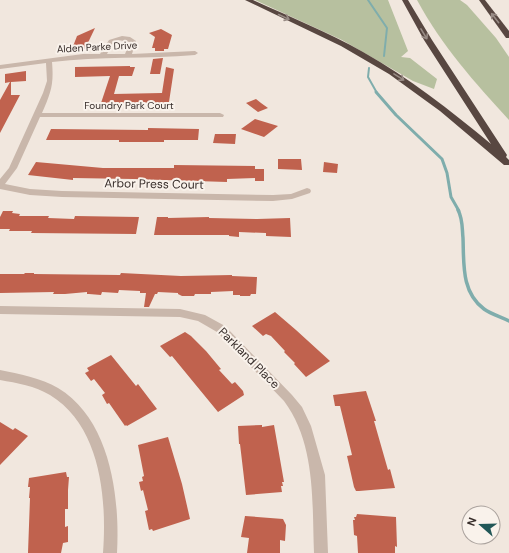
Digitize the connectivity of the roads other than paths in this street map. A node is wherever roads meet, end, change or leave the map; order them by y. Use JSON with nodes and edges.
{"nodes":[{"id":1,"x":248,"y":0,"type":"edge"},
{"id":2,"x":405,"y":0,"type":"edge"},
{"id":3,"x":482,"y":0,"type":"edge"},
{"id":4,"x":509,"y":36,"type":"edge"},
{"id":5,"x":195,"y":53,"type":"dead end"},
{"id":6,"x":128,"y":55,"type":"junction"},
{"id":7,"x":103,"y":56,"type":"junction"},
{"id":8,"x":50,"y":60,"type":"junction"},
{"id":9,"x":0,"y":67,"type":"edge"},
{"id":10,"x":37,"y":115,"type":"junction"},
{"id":11,"x":220,"y":115,"type":"dead end"},
{"id":12,"x":508,"y":164,"type":"edge"},
{"id":13,"x":0,"y":186,"type":"edge"},
{"id":14,"x":307,"y":191,"type":"dead end"},
{"id":15,"x":0,"y":310,"type":"edge"},
{"id":16,"x":0,"y":375,"type":"edge"},
{"id":17,"x":110,"y":553,"type":"edge"},
{"id":18,"x":321,"y":553,"type":"edge"}],
"edges":[{"from":1,"to":12,"type":"highway","one_way":true},
{"from":2,"to":12,"type":"highway","one_way":true},
{"from":4,"to":3,"type":"highway","one_way":true},
{"from":5,"to":6,"type":"street","name":"Alden Parke Drive"},
{"from":6,"to":7,"type":"street","name":"Alden Parke Drive"},
{"from":6,"to":7,"type":"street"},
{"from":7,"to":8,"type":"street","name":"Alden Parke Drive"},
{"from":8,"to":9,"type":"street","name":"Alden Parke Drive"},
{"from":8,"to":10,"type":"street"},
{"from":10,"to":11,"type":"street","name":"Foundry Park Court"},
{"from":10,"to":13,"type":"street"},
{"from":13,"to":14,"type":"street","name":"Arbor Press Court"},
{"from":15,"to":18,"type":"street","name":"Parkland Place"},
{"from":16,"to":17,"type":"street"}]}
